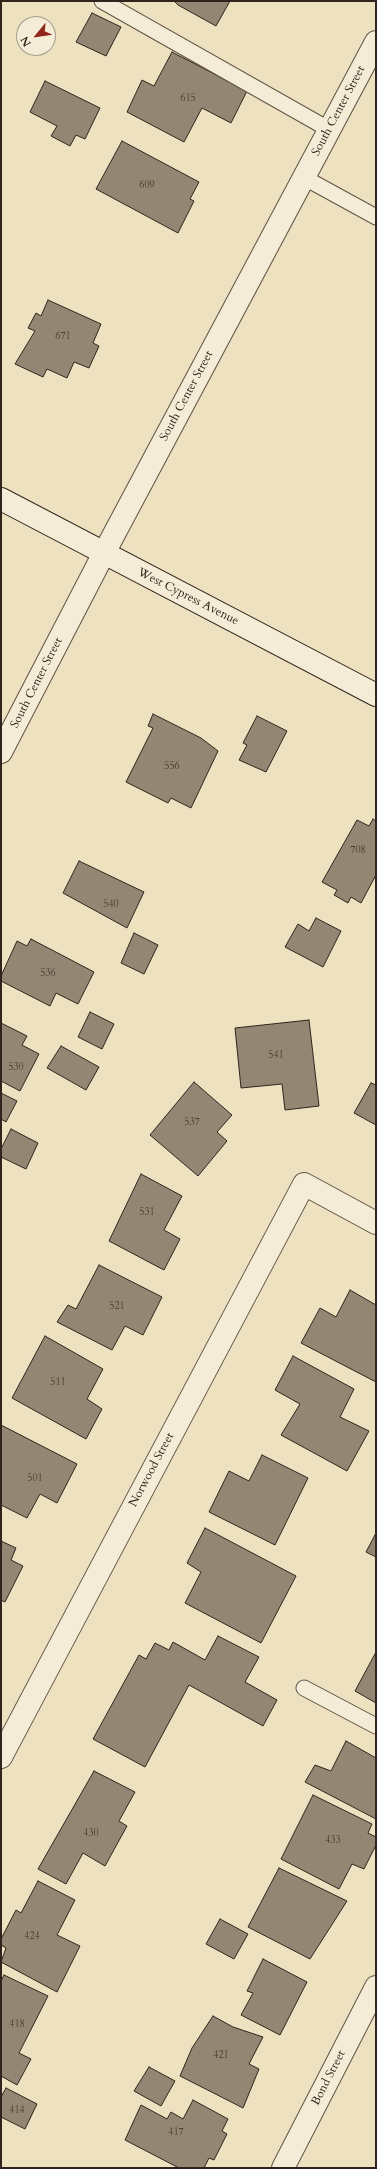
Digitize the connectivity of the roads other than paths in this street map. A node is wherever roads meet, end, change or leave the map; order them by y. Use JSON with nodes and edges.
{"nodes":[{"id":1,"x":102,"y":1,"type":"edge"},
{"id":2,"x":376,"y":42,"type":"edge"},
{"id":3,"x":330,"y":130,"type":"junction"},
{"id":4,"x":303,"y":177,"type":"junction"},
{"id":5,"x":376,"y":217,"type":"edge"},
{"id":6,"x":1,"y":499,"type":"edge"},
{"id":7,"x":104,"y":553,"type":"junction"},
{"id":8,"x":376,"y":695,"type":"edge"},
{"id":9,"x":1,"y":752,"type":"edge"},
{"id":10,"x":376,"y":1223,"type":"edge"},
{"id":11,"x":304,"y":1688,"type":"dead end"},
{"id":12,"x":376,"y":1726,"type":"edge"},
{"id":13,"x":1,"y":1757,"type":"edge"},
{"id":14,"x":376,"y":1987,"type":"edge"},
{"id":15,"x":283,"y":2168,"type":"edge"}],
"edges":[{"from":1,"to":3,"type":"lane"},
{"from":2,"to":3,"type":"street","name":"South Center Street"},
{"from":3,"to":4,"type":"street","name":"South Center Street"},
{"from":4,"to":5,"type":"lane"},
{"from":4,"to":7,"type":"street","name":"South Center Street"},
{"from":6,"to":7,"type":"street","name":"West Cypress Avenue"},
{"from":7,"to":8,"type":"street","name":"West Cypress Avenue"},
{"from":7,"to":9,"type":"street","name":"South Center Street"},
{"from":10,"to":13,"type":"street","name":"Norwood Street"},
{"from":11,"to":12,"type":"lane"},
{"from":14,"to":15,"type":"street","name":"Bond Street"}]}
